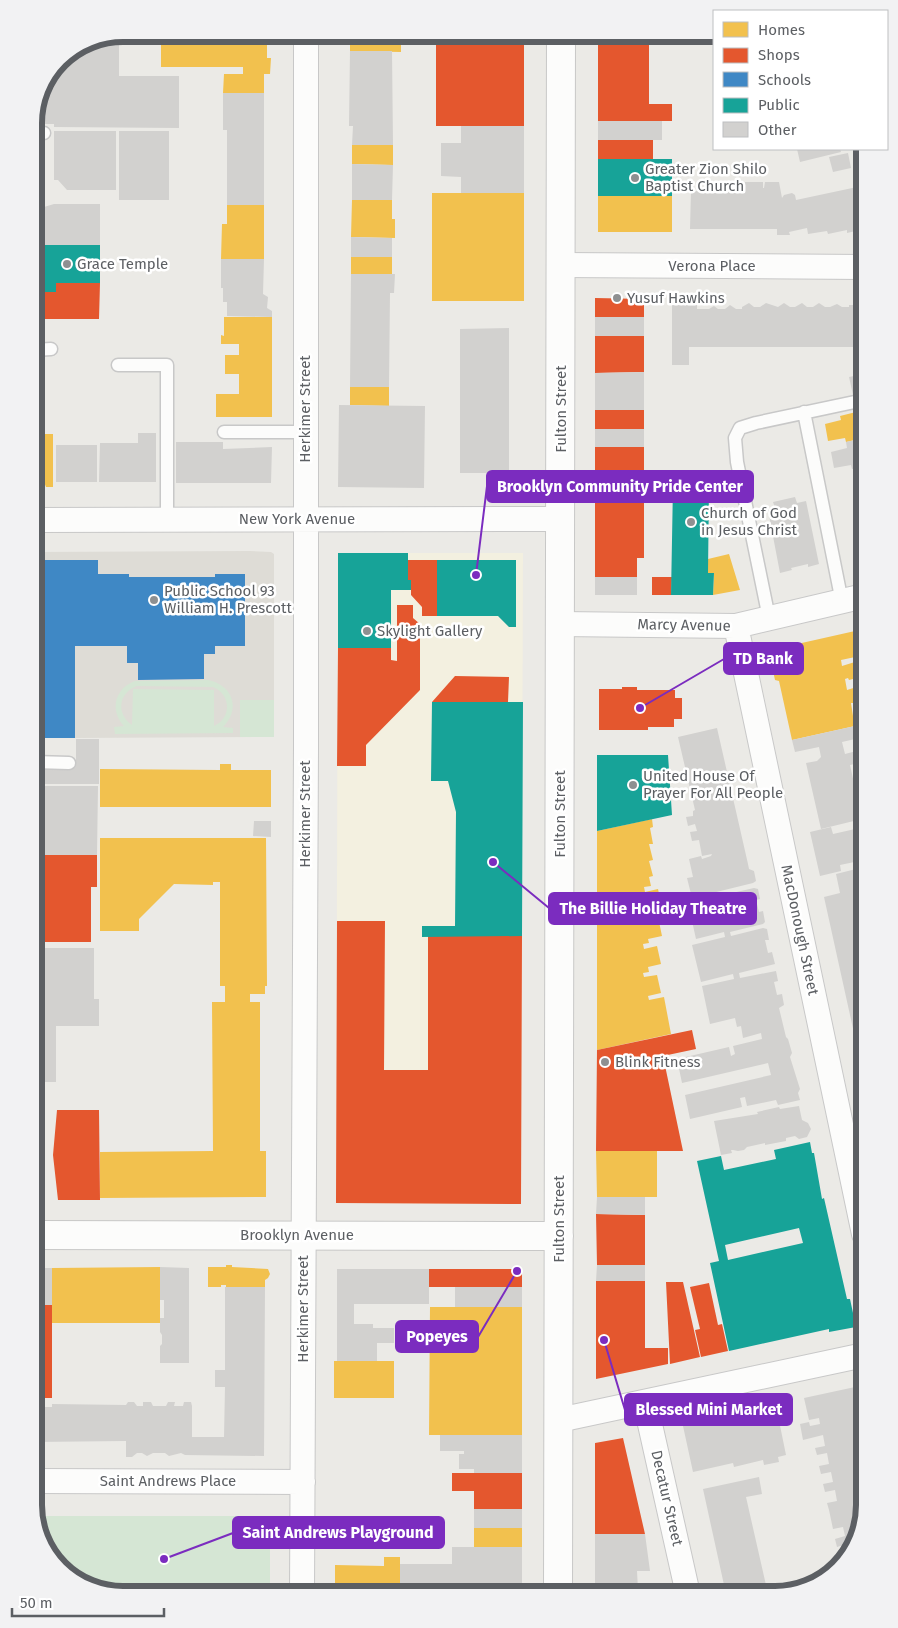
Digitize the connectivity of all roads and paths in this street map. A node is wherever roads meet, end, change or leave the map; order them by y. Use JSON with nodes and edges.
{"nodes":[{"id":1,"x":306,"y":42,"type":"edge"},
{"id":2,"x":561,"y":43,"type":"edge"},
{"id":3,"x":561,"y":265,"type":"junction"},
{"id":4,"x":856,"y":267,"type":"edge"},
{"id":5,"x":43,"y":349,"type":"edge"},
{"id":6,"x":51,"y":349,"type":"dead end"},
{"id":7,"x":118,"y":365,"type":"dead end"},
{"id":8,"x":856,"y":402,"type":"edge"},
{"id":9,"x":804,"y":412,"type":"junction"},
{"id":10,"x":224,"y":432,"type":"dead end"},
{"id":11,"x":305,"y":432,"type":"junction"},
{"id":12,"x":304,"y":519,"type":"junction"},
{"id":13,"x":561,"y":519,"type":"junction"},
{"id":14,"x":43,"y":520,"type":"edge"},
{"id":15,"x":167,"y":520,"type":"junction"},
{"id":16,"x":853,"y":599,"type":"edge"},
{"id":17,"x":769,"y":618,"type":"junction"},
{"id":18,"x":560,"y":624,"type":"junction"},
{"id":19,"x":736,"y":626,"type":"junction"},
{"id":20,"x":43,"y":762,"type":"edge"},
{"id":21,"x":69,"y":763,"type":"dead end"},
{"id":22,"x":856,"y":1196,"type":"edge"},
{"id":23,"x":42,"y":1235,"type":"edge"},
{"id":24,"x":303,"y":1235,"type":"junction"},
{"id":25,"x":559,"y":1236,"type":"junction"},
{"id":26,"x":856,"y":1357,"type":"edge"},
{"id":27,"x":645,"y":1402,"type":"junction"},
{"id":28,"x":559,"y":1420,"type":"junction"},
{"id":29,"x":42,"y":1481,"type":"edge"},
{"id":30,"x":303,"y":1482,"type":"junction"},
{"id":31,"x":302,"y":1585,"type":"edge"},
{"id":32,"x":558,"y":1586,"type":"edge"},
{"id":33,"x":686,"y":1586,"type":"edge"}],
"edges":[{"from":1,"to":11,"type":"street","name":"Herkimer Street"},
{"from":2,"to":3,"type":"main road","name":"Fulton Street"},
{"from":3,"to":4,"type":"street","name":"Verona Place"},
{"from":3,"to":13,"type":"main road","name":"Fulton Street"},
{"from":5,"to":6,"type":"lane"},
{"from":7,"to":15,"type":"lane"},
{"from":8,"to":9,"type":"lane"},
{"from":9,"to":16,"type":"lane"},
{"from":9,"to":17,"type":"lane"},
{"from":10,"to":11,"type":"lane"},
{"from":11,"to":12,"type":"street","name":"Herkimer Street"},
{"from":12,"to":13,"type":"street","name":"New York Avenue"},
{"from":12,"to":15,"type":"street","name":"New York Avenue"},
{"from":12,"to":24,"type":"street","name":"Herkimer Street"},
{"from":13,"to":18,"type":"main road","name":"Fulton Street"},
{"from":14,"to":15,"type":"street","name":"New York Avenue"},
{"from":16,"to":17,"type":"street","name":"Marcy Avenue"},
{"from":17,"to":19,"type":"street","name":"Marcy Avenue"},
{"from":18,"to":19,"type":"street","name":"Marcy Avenue"},
{"from":18,"to":25,"type":"main road","name":"Fulton Street"},
{"from":19,"to":22,"type":"street","name":"MacDonough Street"},
{"from":20,"to":21,"type":"lane"},
{"from":23,"to":24,"type":"main road","name":"Brooklyn Avenue"},
{"from":24,"to":25,"type":"main road","name":"Brooklyn Avenue"},
{"from":24,"to":30,"type":"street","name":"Herkimer Street"},
{"from":25,"to":28,"type":"main road","name":"Fulton Street"},
{"from":26,"to":27,"type":"street"},
{"from":27,"to":28,"type":"street"},
{"from":27,"to":33,"type":"street","name":"Decatur Street"},
{"from":28,"to":32,"type":"main road","name":"Fulton Street"},
{"from":29,"to":30,"type":"street","name":"Saint Andrews Place"},
{"from":30,"to":31,"type":"street","name":"Herkimer Street"}]}
